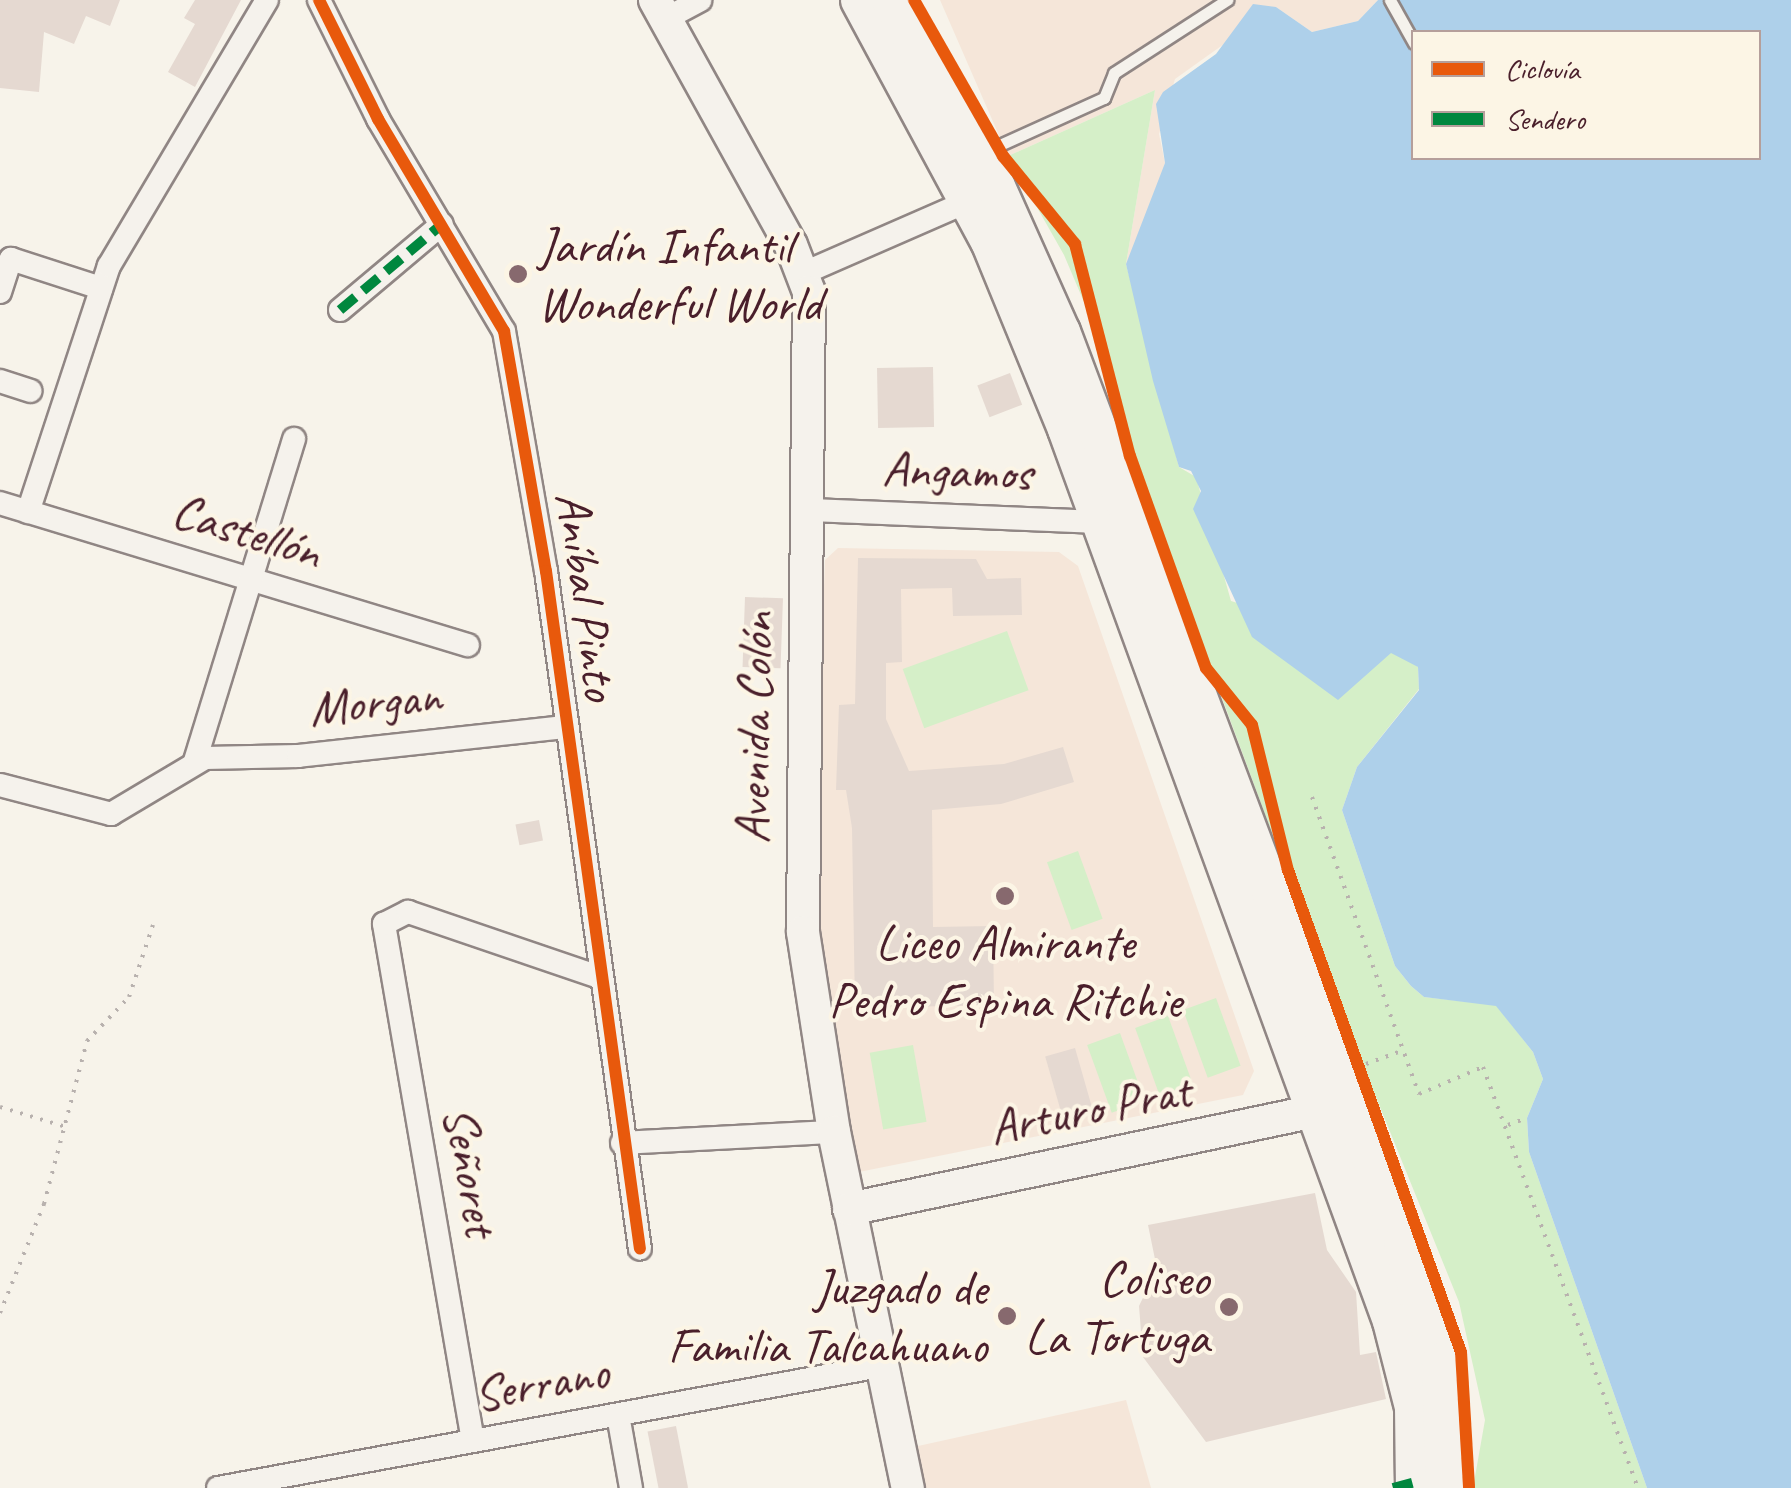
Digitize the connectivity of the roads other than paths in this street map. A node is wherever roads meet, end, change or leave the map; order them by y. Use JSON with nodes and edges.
{"nodes":[{"id":1,"x":267,"y":0,"type":"edge"},
{"id":2,"x":318,"y":0,"type":"edge"},
{"id":3,"x":700,"y":0,"type":"edge"},
{"id":4,"x":860,"y":0,"type":"edge"},
{"id":5,"x":891,"y":0,"type":"edge"},
{"id":6,"x":1227,"y":0,"type":"edge"},
{"id":7,"x":1390,"y":0,"type":"edge"},
{"id":8,"x":660,"y":10,"type":"edge"},
{"id":9,"x":1411,"y":38,"type":"edge"},
{"id":10,"x":978,"y":154,"type":"junction"},
{"id":11,"x":983,"y":194,"type":"junction"},
{"id":12,"x":442,"y":224,"type":"junction"},
{"id":13,"x":804,"y":273,"type":"junction"},
{"id":14,"x":101,"y":288,"type":"junction"},
{"id":15,"x":0,"y":292,"type":"edge"},
{"id":16,"x":340,"y":310,"type":"dead end"},
{"id":17,"x":0,"y":381,"type":"edge"},
{"id":18,"x":30,"y":392,"type":"dead end"},
{"id":19,"x":294,"y":440,"type":"dead end"},
{"id":20,"x":0,"y":503,"type":"edge"},
{"id":21,"x":810,"y":510,"type":"junction"},
{"id":22,"x":28,"y":512,"type":"junction"},
{"id":23,"x":1100,"y":522,"type":"junction"},
{"id":24,"x":246,"y":578,"type":"junction"},
{"id":25,"x":468,"y":645,"type":"dead end"},
{"id":26,"x":565,"y":727,"type":"junction"},
{"id":27,"x":195,"y":760,"type":"junction"},
{"id":28,"x":0,"y":785,"type":"edge"},
{"id":29,"x":599,"y":977,"type":"junction"},
{"id":30,"x":1348,"y":1085,"type":"junction"},
{"id":31,"x":834,"y":1132,"type":"junction"},
{"id":32,"x":622,"y":1143,"type":"junction"},
{"id":33,"x":849,"y":1209,"type":"junction"},
{"id":34,"x":640,"y":1249,"type":"dead end"},
{"id":35,"x":880,"y":1366,"type":"junction"},
{"id":36,"x":618,"y":1415,"type":"junction"},
{"id":37,"x":473,"y":1441,"type":"junction"},
{"id":38,"x":287,"y":1482,"type":"edge"},
{"id":39,"x":1428,"y":1485,"type":"edge"},
{"id":40,"x":218,"y":1488,"type":"edge"},
{"id":41,"x":630,"y":1488,"type":"edge"},
{"id":42,"x":908,"y":1488,"type":"edge"}],
"edges":[{"from":1,"to":14,"type":"street"},
{"from":2,"to":12,"type":"street","name":"Aníbal Pinto"},
{"from":3,"to":8,"type":"street"},
{"from":4,"to":11,"type":"main road"},
{"from":5,"to":10,"type":"main road"},
{"from":6,"to":10,"type":"lane"},
{"from":7,"to":9,"type":"lane"},
{"from":8,"to":13,"type":"main road","name":"Avenida Colón"},
{"from":10,"to":11,"type":"main road"},
{"from":11,"to":13,"type":"street"},
{"from":11,"to":23,"type":"main road"},
{"from":11,"to":30,"type":"main road"},
{"from":12,"to":16,"type":"street"},
{"from":12,"to":26,"type":"street","name":"Aníbal Pinto"},
{"from":13,"to":21,"type":"main road","name":"Avenida Colón"},
{"from":14,"to":15,"type":"street"},
{"from":14,"to":22,"type":"street"},
{"from":17,"to":18,"type":"street"},
{"from":19,"to":24,"type":"street"},
{"from":20,"to":22,"type":"street","name":"Castellón"},
{"from":21,"to":23,"type":"street","name":"Angamos"},
{"from":21,"to":31,"type":"main road","name":"Avenida Colón"},
{"from":22,"to":24,"type":"street","name":"Castellón"},
{"from":23,"to":30,"type":"main road"},
{"from":24,"to":25,"type":"street","name":"Castellón"},
{"from":24,"to":27,"type":"street"},
{"from":26,"to":27,"type":"street","name":"Morgan"},
{"from":26,"to":29,"type":"street","name":"Aníbal Pinto"},
{"from":27,"to":28,"type":"street"},
{"from":29,"to":32,"type":"street","name":"Aníbal Pinto"},
{"from":29,"to":37,"type":"street","name":"Señoret"},
{"from":30,"to":33,"type":"main road","name":"Arturo Prat"},
{"from":30,"to":39,"type":"main road"},
{"from":31,"to":32,"type":"street"},
{"from":31,"to":33,"type":"main road","name":"Avenida Colón"},
{"from":32,"to":34,"type":"street","name":"Aníbal Pinto"},
{"from":33,"to":35,"type":"main road","name":"Avenida Colón"},
{"from":35,"to":36,"type":"street","name":"Serrano"},
{"from":35,"to":42,"type":"main road","name":"Avenida Colón"},
{"from":36,"to":37,"type":"street","name":"Serrano"},
{"from":36,"to":41,"type":"street"},
{"from":37,"to":38,"type":"street","name":"Serrano"},
{"from":38,"to":40,"type":"street","name":"Serrano"}]}
